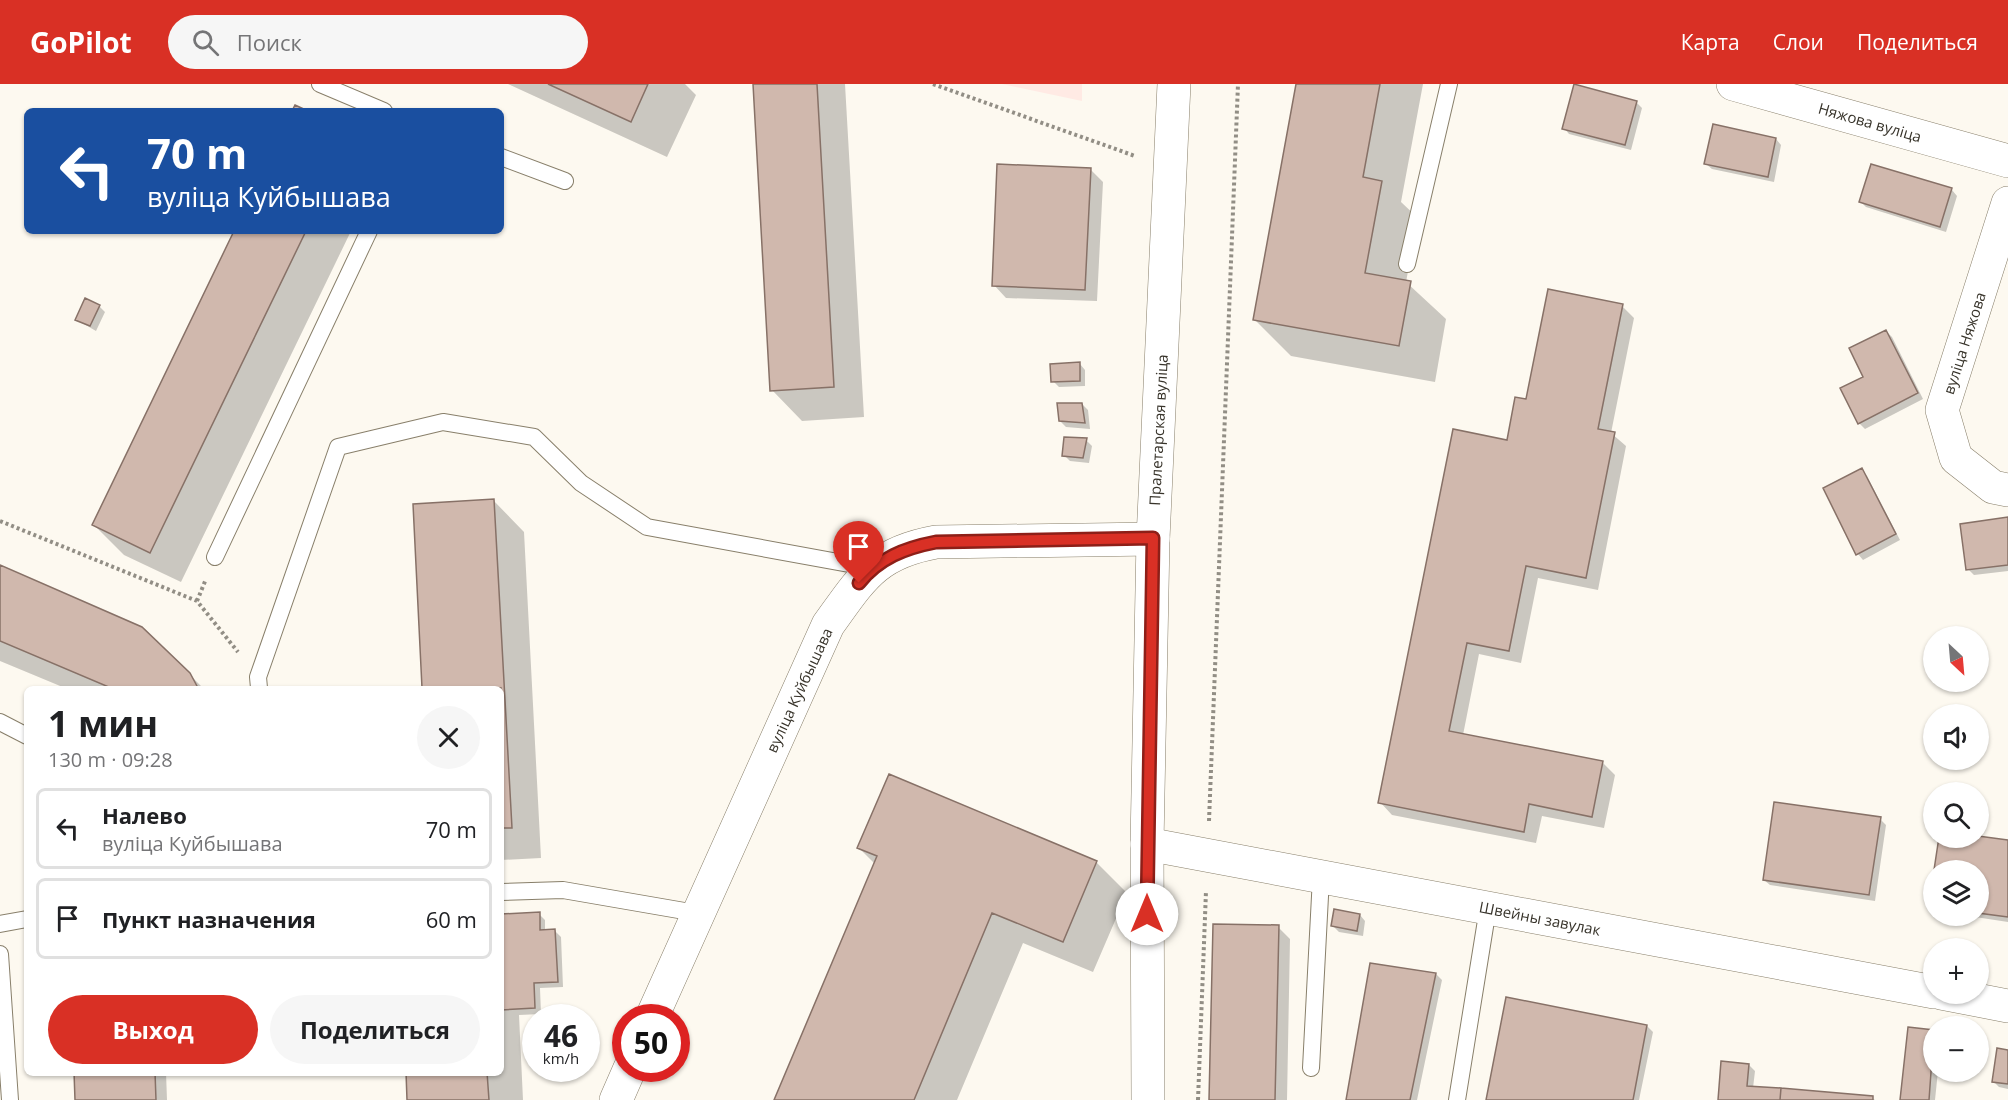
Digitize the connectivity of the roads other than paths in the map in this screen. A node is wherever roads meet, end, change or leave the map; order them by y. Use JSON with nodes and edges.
{"nodes":[{"id":1,"x":320,"y":84,"type":"edge"},
{"id":2,"x":1174,"y":84,"type":"edge"},
{"id":3,"x":1449,"y":84,"type":"edge"},
{"id":4,"x":1732,"y":84,"type":"edge"},
{"id":5,"x":377,"y":108,"type":"edge"},
{"id":6,"x":504,"y":158,"type":"edge"},
{"id":7,"x":2008,"y":161,"type":"edge"},
{"id":8,"x":565,"y":181,"type":"dead end"},
{"id":9,"x":2008,"y":203,"type":"edge"},
{"id":10,"x":368,"y":234,"type":"edge"},
{"id":11,"x":1407,"y":264,"type":"dead end"},
{"id":12,"x":2008,"y":490,"type":"edge"},
{"id":13,"x":1153,"y":538,"type":"junction"},
{"id":14,"x":215,"y":556,"type":"dead end"},
{"id":15,"x":871,"y":568,"type":"junction"},
{"id":16,"x":258,"y":683,"type":"edge"},
{"id":17,"x":0,"y":722,"type":"edge"},
{"id":18,"x":24,"y":734,"type":"edge"},
{"id":19,"x":1147,"y":844,"type":"junction"},
{"id":20,"x":1321,"y":877,"type":"junction"},
{"id":21,"x":504,"y":892,"type":"edge"},
{"id":22,"x":1488,"y":908,"type":"junction"},
{"id":23,"x":696,"y":913,"type":"junction"},
{"id":24,"x":24,"y":920,"type":"edge"},
{"id":25,"x":0,"y":924,"type":"edge"},
{"id":26,"x":0,"y":954,"type":"edge"},
{"id":27,"x":1923,"y":990,"type":"edge"},
{"id":28,"x":1989,"y":1002,"type":"edge"},
{"id":29,"x":658,"y":1004,"type":"edge"},
{"id":30,"x":2008,"y":1006,"type":"edge"},
{"id":31,"x":1311,"y":1068,"type":"dead end"},
{"id":32,"x":624,"y":1082,"type":"edge"},
{"id":33,"x":10,"y":1100,"type":"edge"},
{"id":34,"x":616,"y":1100,"type":"edge"},
{"id":35,"x":1148,"y":1100,"type":"edge"},
{"id":36,"x":1457,"y":1100,"type":"edge"}],
"edges":[{"from":1,"to":5,"type":"lane"},
{"from":2,"to":13,"type":"street","name":"Пралетарская вуліца"},
{"from":3,"to":11,"type":"lane"},
{"from":4,"to":7,"type":"street","name":"Няжова вуліца"},
{"from":6,"to":8,"type":"lane"},
{"from":9,"to":12,"type":"street","name":"вуліца Няжова"},
{"from":10,"to":14,"type":"lane"},
{"from":13,"to":15,"type":"street","name":"вуліца Куйбышава"},
{"from":13,"to":19,"type":"street","name":"Пралетарская вуліца"},
{"from":15,"to":16,"type":"lane"},
{"from":15,"to":23,"type":"street","name":"вуліца Куйбышава"},
{"from":17,"to":18,"type":"lane"},
{"from":19,"to":20,"type":"street","name":"Швейны завулак"},
{"from":19,"to":35,"type":"street","name":"Пралетарская вуліца"},
{"from":20,"to":22,"type":"street","name":"Швейны завулак"},
{"from":20,"to":31,"type":"lane"},
{"from":21,"to":23,"type":"lane"},
{"from":22,"to":27,"type":"street","name":"Швейны завулак"},
{"from":22,"to":36,"type":"lane"},
{"from":23,"to":29,"type":"street","name":"вуліца Куйбышава"},
{"from":24,"to":25,"type":"lane"},
{"from":26,"to":33,"type":"lane"},
{"from":28,"to":30,"type":"street"},
{"from":32,"to":34,"type":"street"}]}
